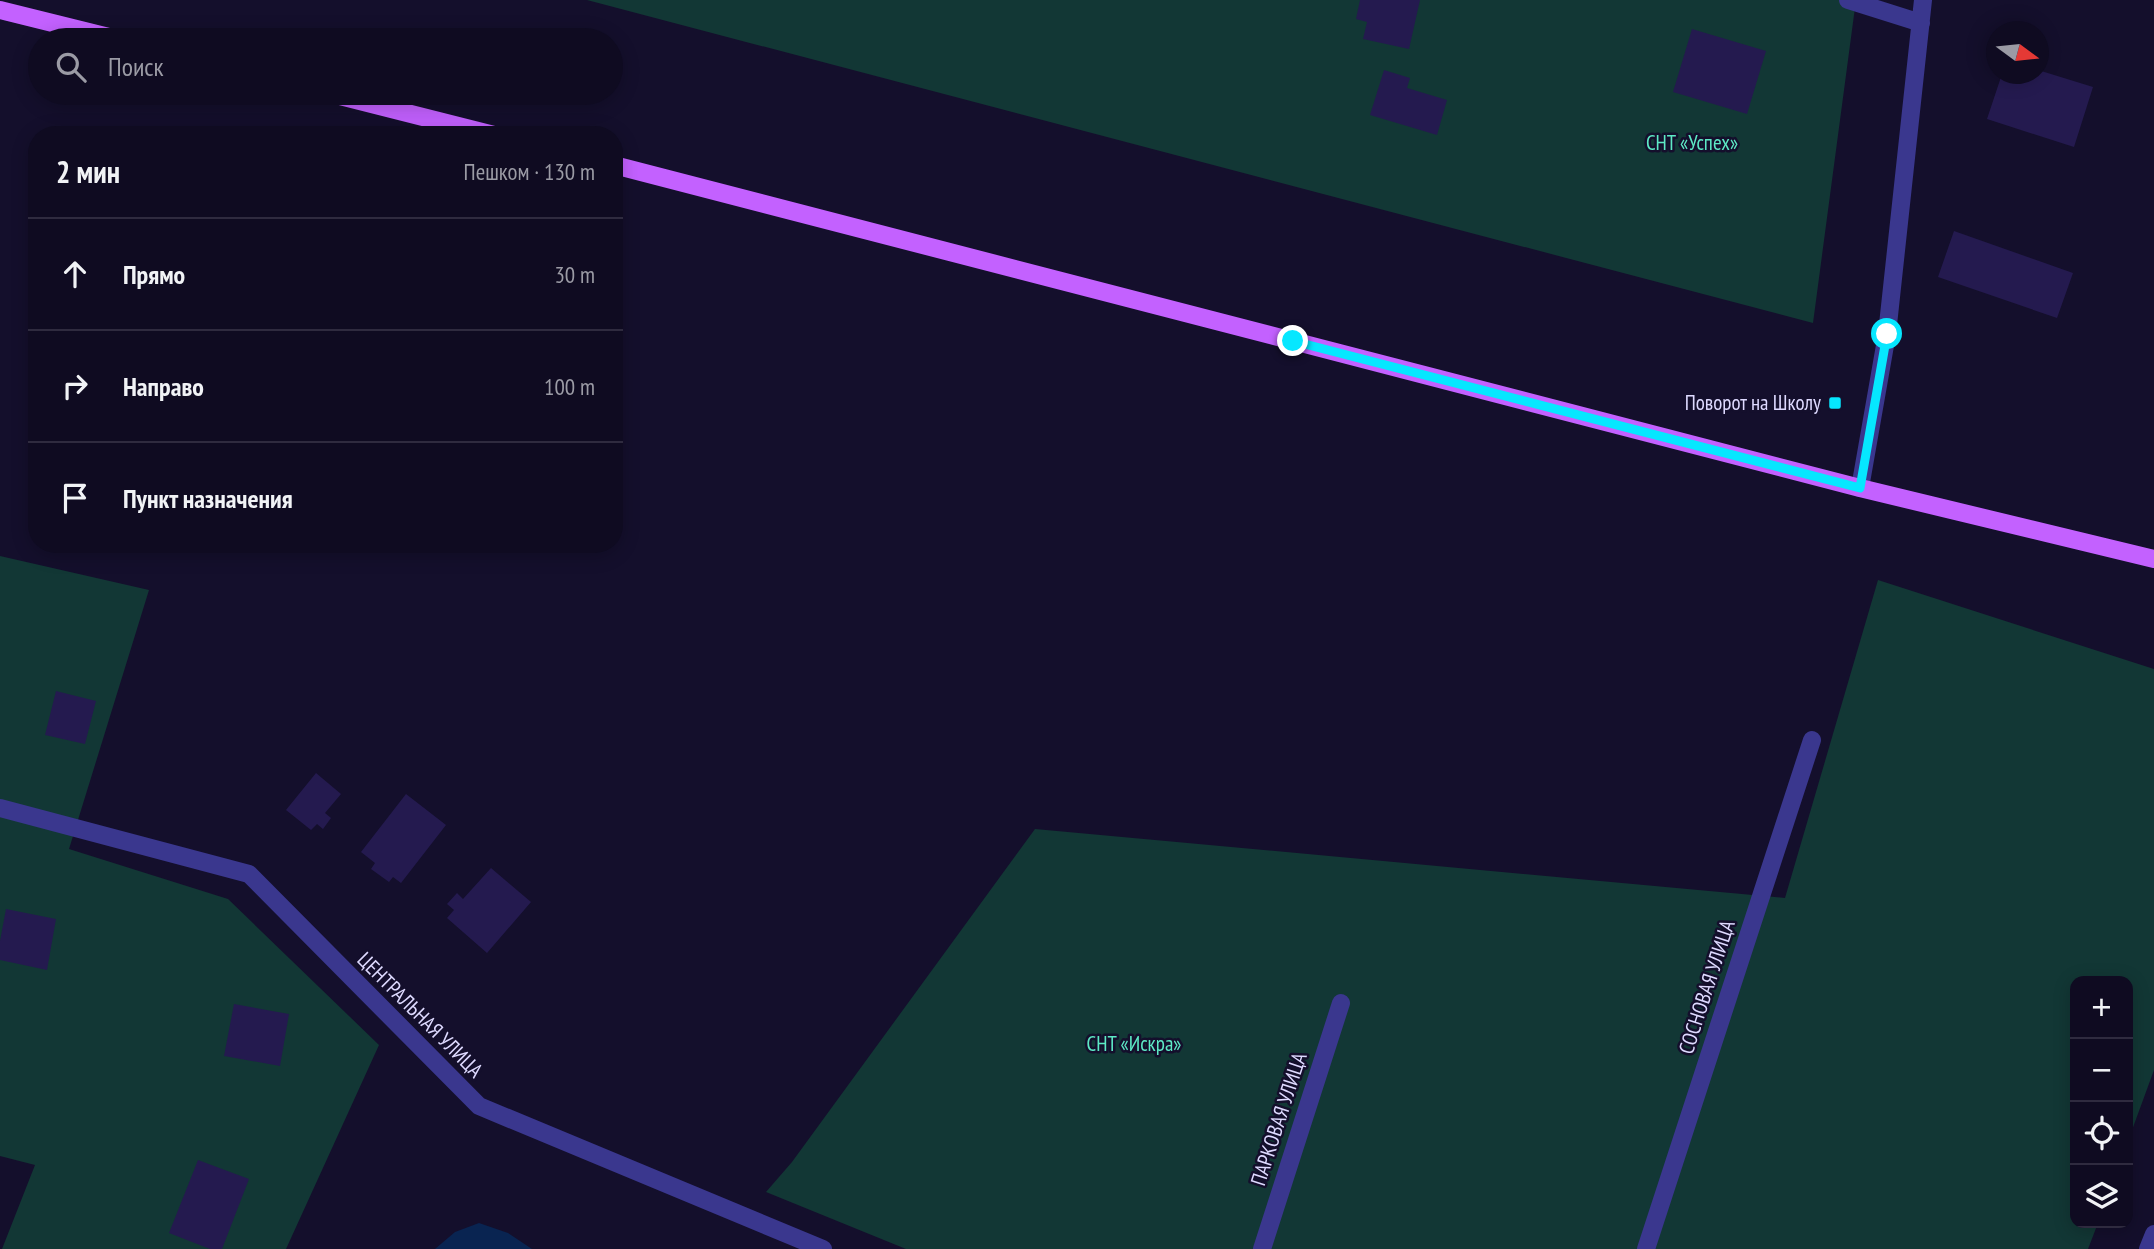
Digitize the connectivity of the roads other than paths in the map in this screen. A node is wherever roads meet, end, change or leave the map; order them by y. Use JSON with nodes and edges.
{"nodes":[{"id":1,"x":1848,"y":0,"type":"edge"},
{"id":2,"x":1923,"y":0,"type":"edge"},
{"id":3,"x":0,"y":10,"type":"edge"},
{"id":4,"x":1921,"y":23,"type":"junction"},
{"id":5,"x":73,"y":28,"type":"edge"},
{"id":6,"x":375,"y":105,"type":"edge"},
{"id":7,"x":458,"y":126,"type":"edge"},
{"id":8,"x":623,"y":167,"type":"edge"},
{"id":9,"x":1860,"y":488,"type":"junction"},
{"id":10,"x":2154,"y":559,"type":"edge"},
{"id":11,"x":1812,"y":740,"type":"dead end"},
{"id":12,"x":0,"y":808,"type":"edge"},
{"id":13,"x":1340,"y":1003,"type":"dead end"},
{"id":14,"x":2154,"y":1234,"type":"edge"},
{"id":15,"x":822,"y":1249,"type":"edge"},
{"id":16,"x":1262,"y":1249,"type":"edge"},
{"id":17,"x":1646,"y":1249,"type":"edge"},
{"id":18,"x":2148,"y":1249,"type":"edge"}],
"edges":[{"from":1,"to":4,"type":"street"},
{"from":2,"to":4,"type":"street"},
{"from":3,"to":5,"type":"main road"},
{"from":4,"to":9,"type":"street"},
{"from":6,"to":7,"type":"main road"},
{"from":8,"to":9,"type":"main road"},
{"from":9,"to":10,"type":"main road"},
{"from":11,"to":17,"type":"street","name":"СОСНОВАЯ УЛИЦА"},
{"from":12,"to":15,"type":"street","name":"ЦЕНТРАЛЬНАЯ УЛИЦА"},
{"from":13,"to":16,"type":"street","name":"ПАРКОВАЯ УЛИЦА"},
{"from":14,"to":18,"type":"street"}]}
